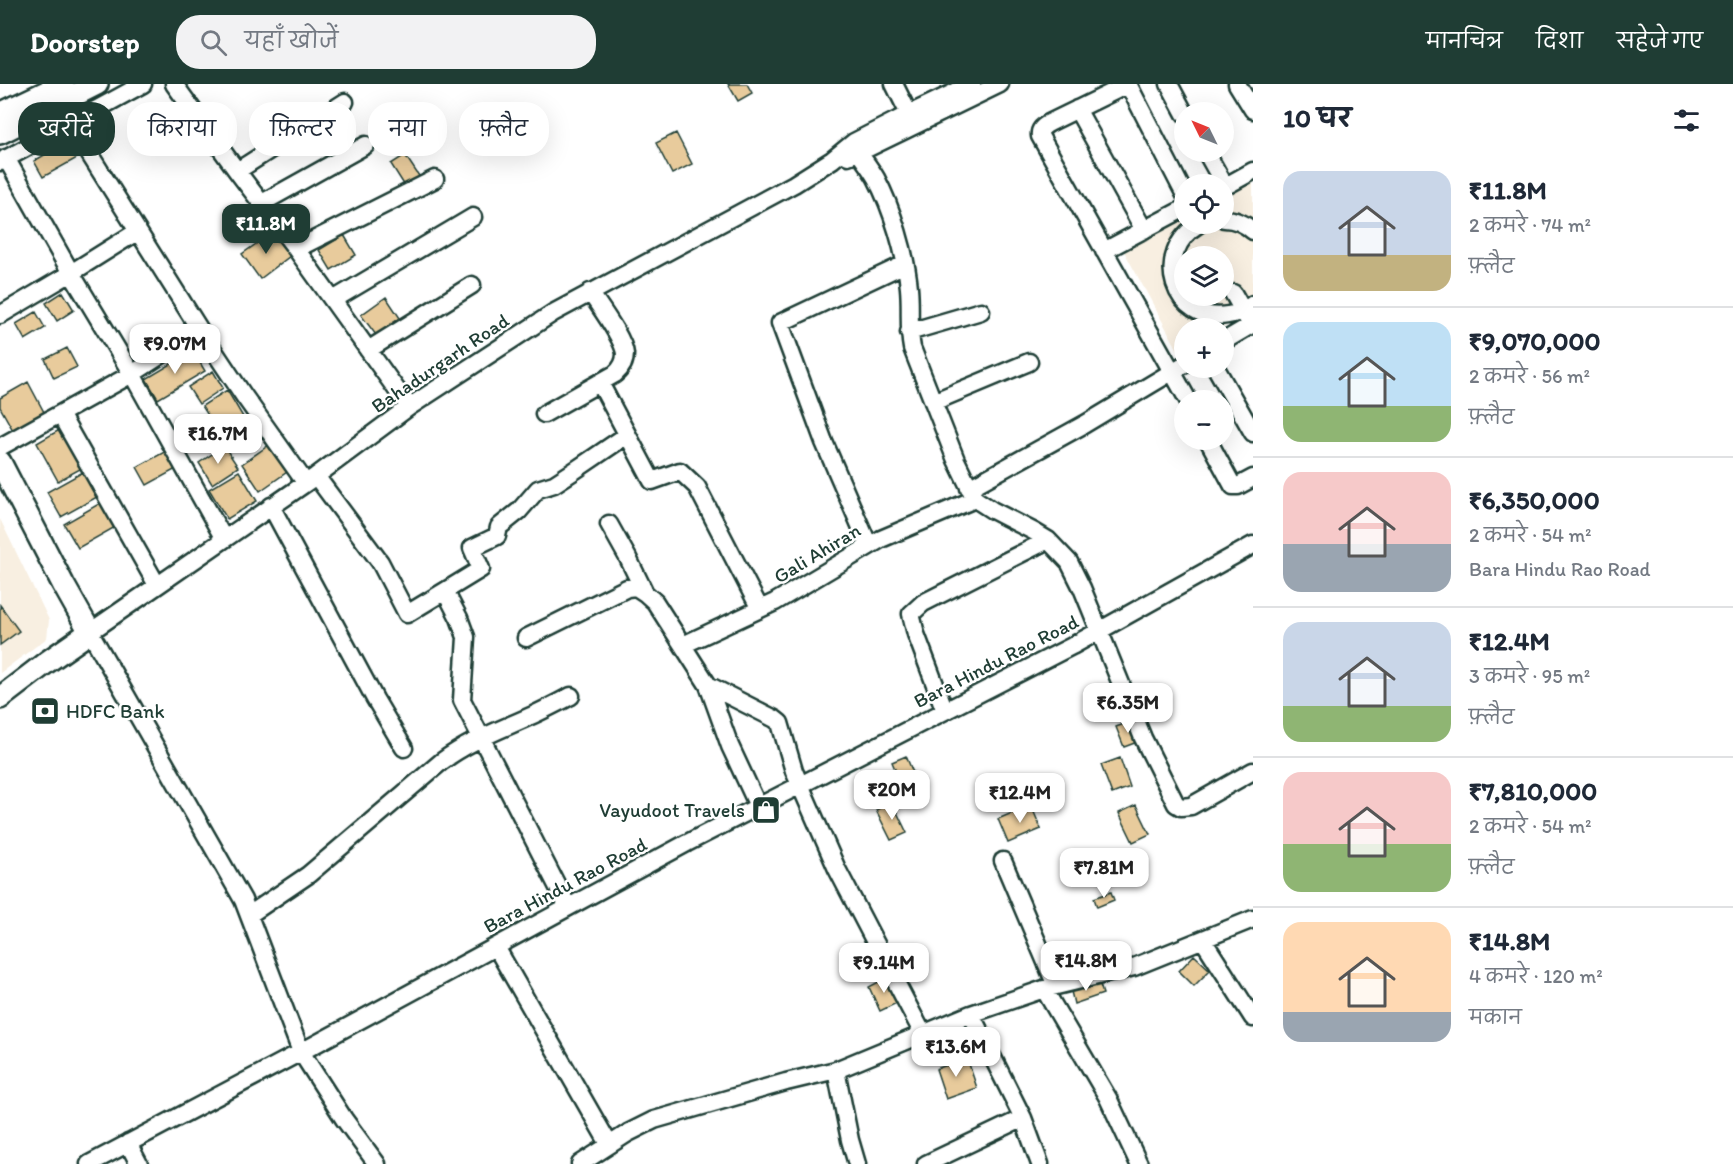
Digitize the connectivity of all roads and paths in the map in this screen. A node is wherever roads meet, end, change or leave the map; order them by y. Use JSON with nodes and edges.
{"nodes":[{"id":1,"x":97,"y":84,"type":"edge"},
{"id":2,"x":144,"y":84,"type":"edge"},
{"id":3,"x":174,"y":84,"type":"edge"},
{"id":4,"x":894,"y":84,"type":"edge"},
{"id":5,"x":972,"y":84,"type":"edge"},
{"id":6,"x":1000,"y":84,"type":"edge"},
{"id":7,"x":1128,"y":84,"type":"edge"},
{"id":8,"x":1169,"y":84,"type":"edge"},
{"id":9,"x":1237,"y":84,"type":"edge"},
{"id":10,"x":60,"y":94,"type":"edge"},
{"id":11,"x":111,"y":102,"type":"edge"},
{"id":12,"x":1179,"y":102,"type":"edge"},
{"id":13,"x":1077,"y":109,"type":"junction"},
{"id":14,"x":1253,"y":110,"type":"edge"},
{"id":15,"x":0,"y":114,"type":"edge"},
{"id":16,"x":912,"y":120,"type":"junction"},
{"id":17,"x":0,"y":133,"type":"edge"},
{"id":18,"x":366,"y":145,"type":"dead end"},
{"id":19,"x":856,"y":148,"type":"junction"},
{"id":20,"x":18,"y":152,"type":"edge"},
{"id":21,"x":91,"y":156,"type":"edge"},
{"id":22,"x":260,"y":156,"type":"edge"},
{"id":23,"x":3,"y":160,"type":"edge"},
{"id":24,"x":237,"y":171,"type":"junction"},
{"id":25,"x":1253,"y":171,"type":"edge"},
{"id":26,"x":1174,"y":174,"type":"edge"},
{"id":27,"x":435,"y":178,"type":"dead end"},
{"id":28,"x":1234,"y":181,"type":"edge"},
{"id":29,"x":262,"y":203,"type":"junction"},
{"id":30,"x":1174,"y":214,"type":"edge"},
{"id":31,"x":473,"y":217,"type":"dead end"},
{"id":32,"x":1234,"y":220,"type":"edge"},
{"id":33,"x":1144,"y":230,"type":"junction"},
{"id":34,"x":138,"y":231,"type":"junction"},
{"id":35,"x":1253,"y":231,"type":"edge"},
{"id":36,"x":1185,"y":234,"type":"edge"},
{"id":37,"x":296,"y":249,"type":"junction"},
{"id":38,"x":1104,"y":251,"type":"junction"},
{"id":39,"x":905,"y":264,"type":"junction"},
{"id":40,"x":71,"y":273,"type":"junction"},
{"id":41,"x":471,"y":285,"type":"dead end"},
{"id":42,"x":590,"y":292,"type":"junction"},
{"id":43,"x":1234,"y":294,"type":"edge"},
{"id":44,"x":333,"y":300,"type":"junction"},
{"id":45,"x":981,"y":311,"type":"dead end"},
{"id":46,"x":0,"y":315,"type":"edge"},
{"id":47,"x":1250,"y":316,"type":"edge"},
{"id":48,"x":200,"y":330,"type":"junction"},
{"id":49,"x":1234,"y":331,"type":"edge"},
{"id":50,"x":909,"y":332,"type":"junction"},
{"id":51,"x":368,"y":350,"type":"junction"},
{"id":52,"x":1174,"y":359,"type":"edge"},
{"id":53,"x":1029,"y":362,"type":"dead end"},
{"id":54,"x":1174,"y":370,"type":"edge"},
{"id":55,"x":132,"y":374,"type":"junction"},
{"id":56,"x":1221,"y":378,"type":"edge"},
{"id":57,"x":600,"y":383,"type":"junction"},
{"id":58,"x":933,"y":402,"type":"junction"},
{"id":59,"x":408,"y":407,"type":"junction"},
{"id":60,"x":60,"y":414,"type":"junction"},
{"id":61,"x":544,"y":414,"type":"dead end"},
{"id":62,"x":1253,"y":433,"type":"edge"},
{"id":63,"x":627,"y":435,"type":"junction"},
{"id":64,"x":0,"y":447,"type":"edge"},
{"id":65,"x":1213,"y":450,"type":"edge"},
{"id":66,"x":0,"y":462,"type":"edge"},
{"id":67,"x":1253,"y":478,"type":"edge"},
{"id":68,"x":311,"y":479,"type":"junction"},
{"id":69,"x":972,"y":493,"type":"junction"},
{"id":70,"x":272,"y":506,"type":"junction"},
{"id":71,"x":609,"y":524,"type":"dead end"},
{"id":72,"x":225,"y":539,"type":"junction"},
{"id":73,"x":1048,"y":540,"type":"junction"},
{"id":74,"x":1253,"y":545,"type":"edge"},
{"id":75,"x":869,"y":546,"type":"junction"},
{"id":76,"x":157,"y":585,"type":"junction"},
{"id":77,"x":445,"y":591,"type":"junction"},
{"id":78,"x":645,"y":593,"type":"junction"},
{"id":79,"x":760,"y":609,"type":"junction"},
{"id":80,"x":1099,"y":631,"type":"junction"},
{"id":81,"x":90,"y":632,"type":"junction"},
{"id":82,"x":526,"y":638,"type":"dead end"},
{"id":83,"x":683,"y":645,"type":"junction"},
{"id":84,"x":708,"y":685,"type":"junction"},
{"id":85,"x":571,"y":696,"type":"dead end"},
{"id":86,"x":0,"y":698,"type":"edge"},
{"id":87,"x":945,"y":711,"type":"junction"},
{"id":88,"x":481,"y":737,"type":"junction"},
{"id":89,"x":404,"y":748,"type":"dead end"},
{"id":90,"x":1253,"y":771,"type":"edge"},
{"id":91,"x":800,"y":785,"type":"junction"},
{"id":92,"x":758,"y":806,"type":"junction"},
{"id":93,"x":1003,"y":861,"type":"dead end"},
{"id":94,"x":568,"y":907,"type":"junction"},
{"id":95,"x":249,"y":915,"type":"junction"},
{"id":96,"x":1253,"y":919,"type":"edge"},
{"id":97,"x":1203,"y":940,"type":"junction"},
{"id":98,"x":496,"y":946,"type":"junction"},
{"id":99,"x":1050,"y":987,"type":"junction"},
{"id":100,"x":971,"y":1014,"type":"junction"},
{"id":101,"x":1253,"y":1018,"type":"edge"},
{"id":102,"x":923,"y":1034,"type":"junction"},
{"id":103,"x":301,"y":1052,"type":"junction"},
{"id":104,"x":836,"y":1070,"type":"junction"},
{"id":105,"x":1023,"y":1118,"type":"junction"},
{"id":106,"x":129,"y":1143,"type":"junction"},
{"id":107,"x":609,"y":1144,"type":"junction"},
{"id":108,"x":89,"y":1164,"type":"edge"},
{"id":109,"x":139,"y":1164,"type":"edge"},
{"id":110,"x":377,"y":1164,"type":"edge"},
{"id":111,"x":580,"y":1164,"type":"edge"},
{"id":112,"x":857,"y":1164,"type":"edge"},
{"id":113,"x":926,"y":1164,"type":"edge"},
{"id":114,"x":1040,"y":1164,"type":"edge"},
{"id":115,"x":1139,"y":1164,"type":"edge"}],
"edges":[{"from":1,"to":10,"type":"main road"},
{"from":2,"to":11,"type":"street"},
{"from":3,"to":24,"type":"street"},
{"from":4,"to":16,"type":"street"},
{"from":5,"to":16,"type":"street","name":"Bahadurgarh Road"},
{"from":6,"to":16,"type":"street","name":"Bahadurgarh Road"},
{"from":7,"to":13,"type":"street"},
{"from":7,"to":26,"type":"street"},
{"from":8,"to":12,"type":"street"},
{"from":9,"to":14,"type":"street"},
{"from":10,"to":15,"type":"main road"},
{"from":10,"to":17,"type":"main road"},
{"from":13,"to":33,"type":"street"},
{"from":13,"to":38,"type":"street"},
{"from":16,"to":19,"type":"street","name":"Bahadurgarh Road"},
{"from":18,"to":29,"type":"street"},
{"from":19,"to":39,"type":"street"},
{"from":19,"to":42,"type":"street","name":"Bahadurgarh Road"},
{"from":20,"to":23,"type":"street"},
{"from":21,"to":34,"type":"street"},
{"from":22,"to":24,"type":"street"},
{"from":23,"to":40,"type":"street"},
{"from":24,"to":29,"type":"street"},
{"from":25,"to":28,"type":"street"},
{"from":27,"to":37,"type":"street"},
{"from":29,"to":37,"type":"street"},
{"from":30,"to":33,"type":"street"},
{"from":31,"to":44,"type":"street"},
{"from":32,"to":35,"type":"street"},
{"from":33,"to":38,"type":"street"},
{"from":34,"to":40,"type":"street"},
{"from":34,"to":48,"type":"street"},
{"from":36,"to":47,"type":"street"},
{"from":37,"to":44,"type":"street"},
{"from":38,"to":52,"type":"street"},
{"from":39,"to":50,"type":"street"},
{"from":39,"to":75,"type":"street"},
{"from":40,"to":46,"type":"street"},
{"from":40,"to":55,"type":"street"},
{"from":41,"to":51,"type":"street"},
{"from":42,"to":57,"type":"street"},
{"from":42,"to":59,"type":"street","name":"Bahadurgarh Road"},
{"from":43,"to":47,"type":"street"},
{"from":44,"to":51,"type":"street"},
{"from":45,"to":50,"type":"street"},
{"from":47,"to":49,"type":"street"},
{"from":48,"to":55,"type":"street"},
{"from":48,"to":68,"type":"street"},
{"from":50,"to":58,"type":"street"},
{"from":51,"to":59,"type":"street"},
{"from":53,"to":58,"type":"street"},
{"from":54,"to":69,"type":"street","name":"Gali Ahiran"},
{"from":55,"to":60,"type":"street"},
{"from":55,"to":72,"type":"street"},
{"from":56,"to":62,"type":"street"},
{"from":57,"to":61,"type":"street"},
{"from":57,"to":63,"type":"street"},
{"from":58,"to":69,"type":"street"},
{"from":59,"to":68,"type":"street","name":"Bahadurgarh Road"},
{"from":60,"to":64,"type":"street"},
{"from":60,"to":76,"type":"street"},
{"from":63,"to":77,"type":"street"},
{"from":63,"to":79,"type":"street"},
{"from":65,"to":67,"type":"street"},
{"from":66,"to":81,"type":"main road"},
{"from":68,"to":70,"type":"street","name":"Bahadurgarh Road"},
{"from":68,"to":77,"type":"street"},
{"from":69,"to":73,"type":"street"},
{"from":69,"to":75,"type":"street","name":"Gali Ahiran"},
{"from":70,"to":72,"type":"street","name":"Bahadurgarh Road"},
{"from":70,"to":89,"type":"street"},
{"from":71,"to":78,"type":"street"},
{"from":72,"to":76,"type":"street","name":"Bahadurgarh Road"},
{"from":73,"to":80,"type":"street"},
{"from":73,"to":87,"type":"street"},
{"from":74,"to":80,"type":"street","name":"Bara Hindu Rao Road"},
{"from":75,"to":79,"type":"street","name":"Gali Ahiran"},
{"from":76,"to":81,"type":"street","name":"Bahadurgarh Road"},
{"from":77,"to":88,"type":"street"},
{"from":78,"to":82,"type":"street"},
{"from":78,"to":83,"type":"street"},
{"from":79,"to":83,"type":"street","name":"Gali Ahiran"},
{"from":80,"to":87,"type":"street","name":"Bara Hindu Rao Road"},
{"from":80,"to":90,"type":"street"},
{"from":81,"to":86,"type":"main road"},
{"from":81,"to":95,"type":"street"},
{"from":83,"to":84,"type":"street"},
{"from":84,"to":91,"type":"street"},
{"from":84,"to":92,"type":"street"},
{"from":85,"to":88,"type":"street"},
{"from":87,"to":91,"type":"street","name":"Bara Hindu Rao Road"},
{"from":88,"to":94,"type":"street"},
{"from":88,"to":95,"type":"street"},
{"from":91,"to":92,"type":"street","name":"Bara Hindu Rao Road"},
{"from":91,"to":102,"type":"street"},
{"from":92,"to":94,"type":"street","name":"Bara Hindu Rao Road"},
{"from":93,"to":99,"type":"street"},
{"from":94,"to":98,"type":"street","name":"Bara Hindu Rao Road"},
{"from":95,"to":103,"type":"street"},
{"from":96,"to":97,"type":"street"},
{"from":97,"to":99,"type":"street"},
{"from":97,"to":101,"type":"street"},
{"from":98,"to":103,"type":"street","name":"Bara Hindu Rao Road"},
{"from":98,"to":107,"type":"street"},
{"from":99,"to":100,"type":"street"},
{"from":99,"to":115,"type":"street"},
{"from":100,"to":102,"type":"street"},
{"from":100,"to":105,"type":"street"},
{"from":102,"to":104,"type":"street"},
{"from":103,"to":106,"type":"street","name":"Bara Hindu Rao Road"},
{"from":103,"to":110,"type":"street"},
{"from":104,"to":107,"type":"street"},
{"from":104,"to":112,"type":"street"},
{"from":105,"to":113,"type":"street"},
{"from":105,"to":114,"type":"street"},
{"from":106,"to":108,"type":"street","name":"Bara Hindu Rao Road"},
{"from":106,"to":109,"type":"street"},
{"from":107,"to":111,"type":"street"}]}
